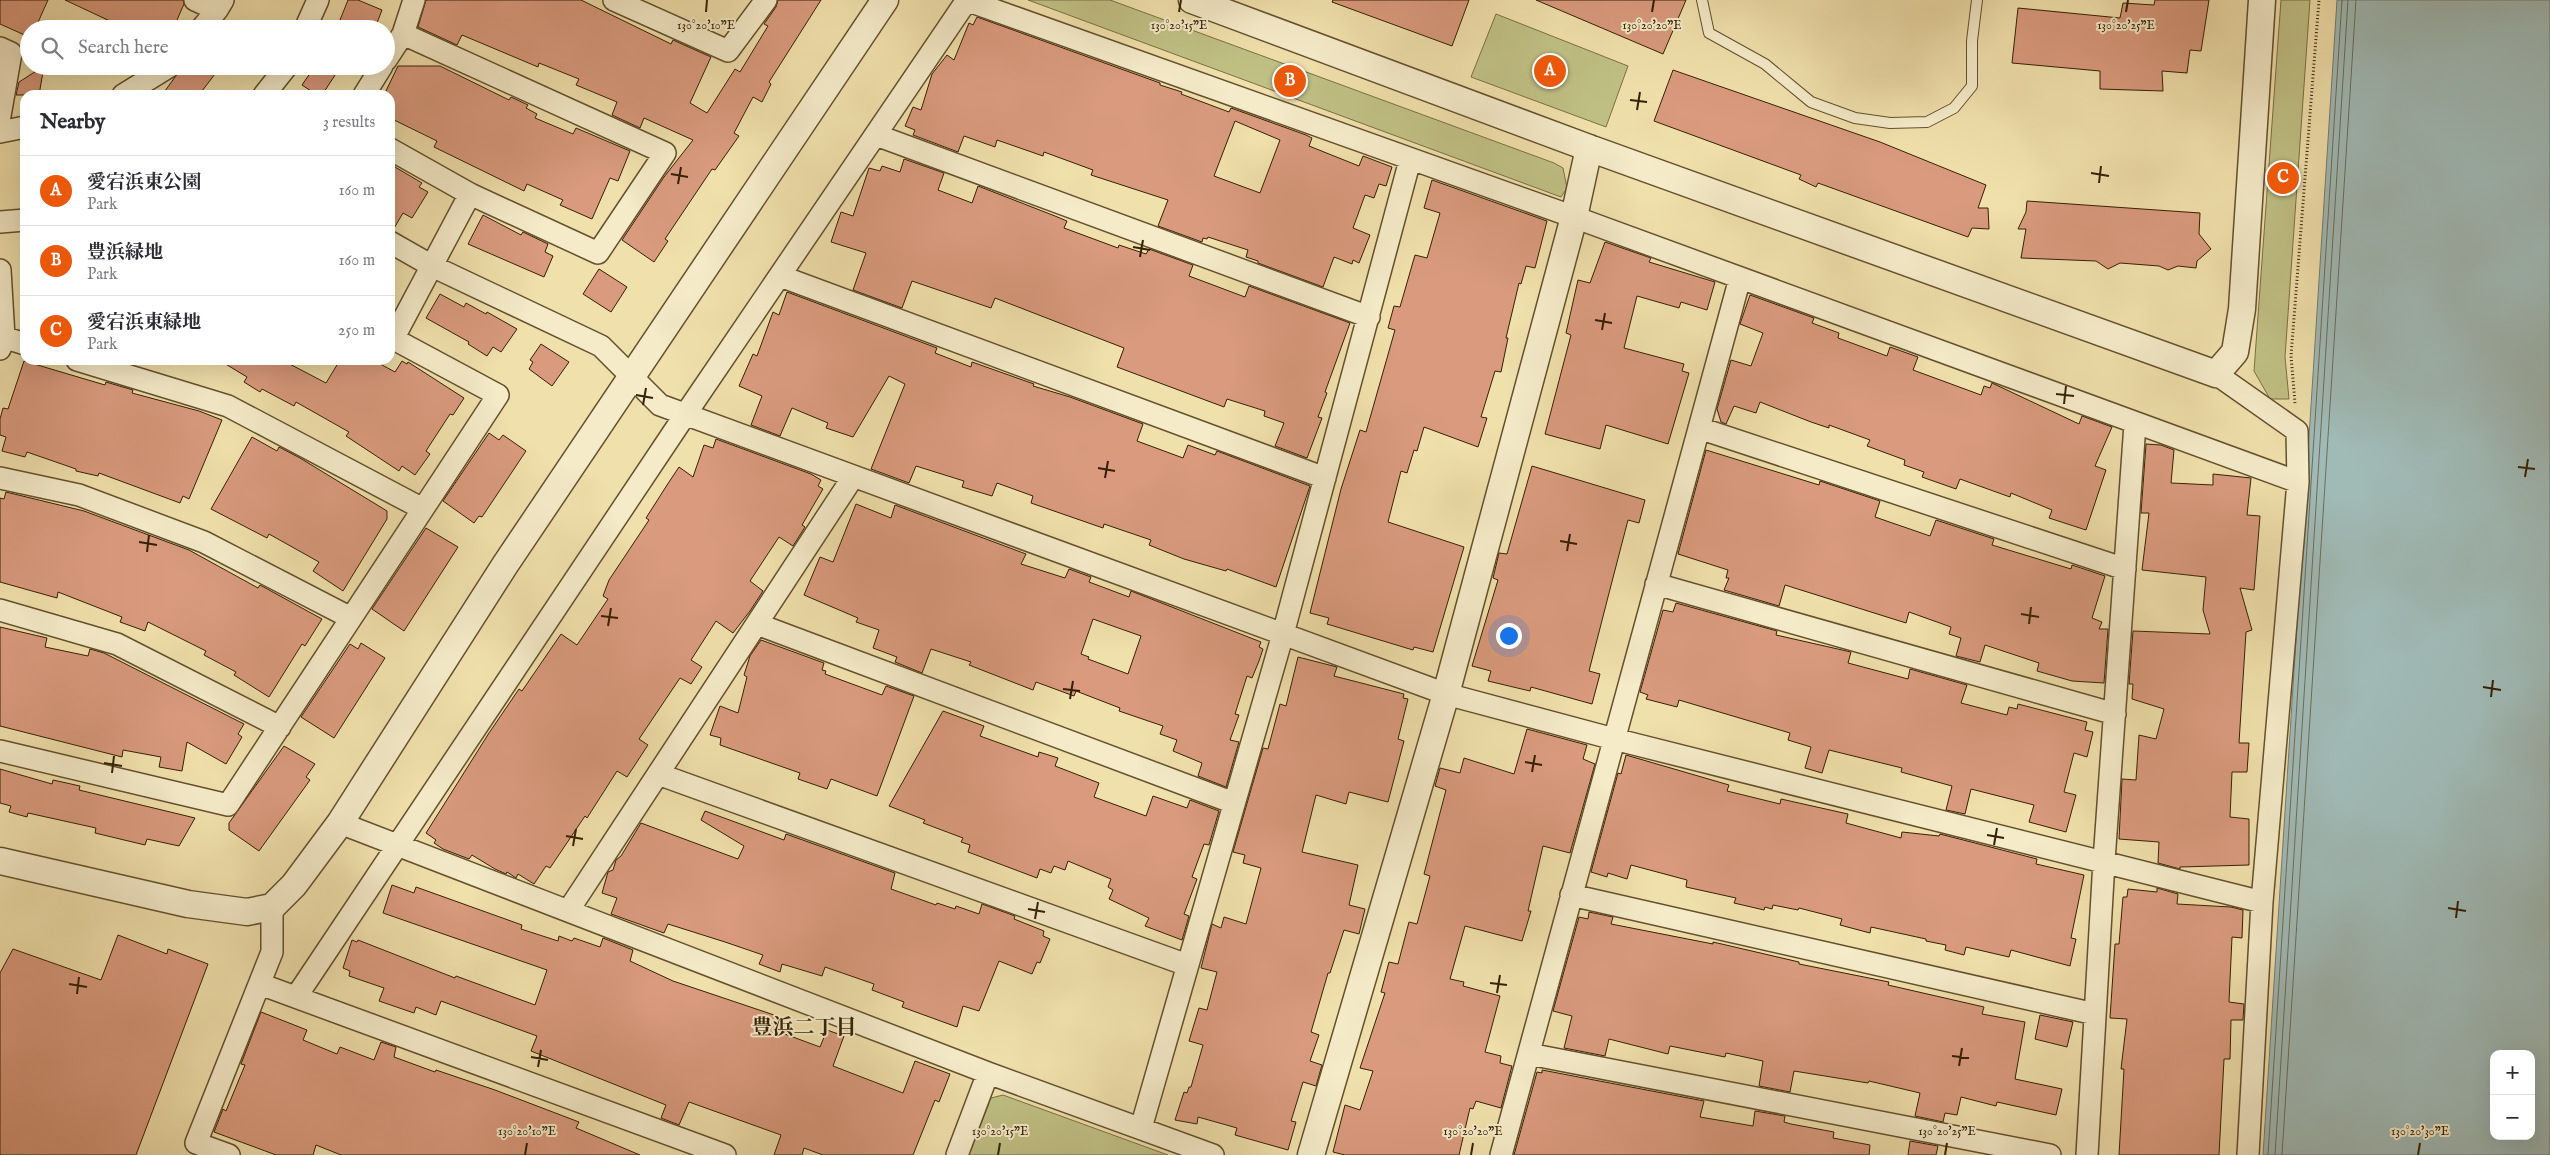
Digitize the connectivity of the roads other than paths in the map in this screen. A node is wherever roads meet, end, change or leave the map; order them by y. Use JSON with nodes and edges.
{"nodes":[{"id":1,"x":195,"y":0,"type":"edge"},
{"id":2,"x":318,"y":0,"type":"edge"},
{"id":3,"x":414,"y":0,"type":"edge"},
{"id":4,"x":614,"y":0,"type":"edge"},
{"id":5,"x":766,"y":0,"type":"edge"},
{"id":6,"x":864,"y":0,"type":"edge"},
{"id":7,"x":885,"y":0,"type":"edge"},
{"id":8,"x":967,"y":0,"type":"edge"},
{"id":9,"x":1192,"y":0,"type":"edge"},
{"id":10,"x":1702,"y":0,"type":"edge"},
{"id":11,"x":1977,"y":0,"type":"edge"},
{"id":12,"x":2262,"y":0,"type":"edge"},
{"id":13,"x":220,"y":5,"type":"edge"},
{"id":14,"x":208,"y":20,"type":"edge"},
{"id":15,"x":309,"y":20,"type":"edge"},
{"id":16,"x":403,"y":34,"type":"junction"},
{"id":17,"x":395,"y":46,"type":"edge"},
{"id":18,"x":0,"y":48,"type":"edge"},
{"id":19,"x":155,"y":75,"type":"edge"},
{"id":20,"x":280,"y":75,"type":"edge"},
{"id":21,"x":376,"y":75,"type":"edge"},
{"id":22,"x":131,"y":90,"type":"edge"},
{"id":23,"x":268,"y":90,"type":"edge"},
{"id":24,"x":367,"y":90,"type":"edge"},
{"id":25,"x":0,"y":116,"type":"edge"},
{"id":26,"x":20,"y":128,"type":"edge"},
{"id":27,"x":0,"y":132,"type":"edge"},
{"id":28,"x":876,"y":135,"type":"junction"},
{"id":29,"x":1589,"y":148,"type":"junction"},
{"id":30,"x":395,"y":152,"type":"edge"},
{"id":31,"x":1410,"y":160,"type":"junction"},
{"id":32,"x":470,"y":194,"type":"junction"},
{"id":33,"x":1574,"y":216,"type":"junction"},
{"id":34,"x":20,"y":220,"type":"edge"},
{"id":35,"x":0,"y":222,"type":"edge"},
{"id":36,"x":395,"y":245,"type":"edge"},
{"id":37,"x":432,"y":266,"type":"junction"},
{"id":38,"x":0,"y":270,"type":"edge"},
{"id":39,"x":780,"y":276,"type":"junction"},
{"id":40,"x":1740,"y":278,"type":"junction"},
{"id":41,"x":1369,"y":317,"type":"junction"},
{"id":42,"x":395,"y":333,"type":"edge"},
{"id":43,"x":395,"y":340,"type":"edge"},
{"id":44,"x":1,"y":341,"type":"edge"},
{"id":45,"x":20,"y":343,"type":"edge"},
{"id":46,"x":93,"y":365,"type":"edge"},
{"id":47,"x":626,"y":371,"type":"junction"},
{"id":48,"x":2216,"y":374,"type":"junction"},
{"id":49,"x":685,"y":415,"type":"junction"},
{"id":50,"x":2135,"y":424,"type":"junction"},
{"id":51,"x":1699,"y":428,"type":"junction"},
{"id":52,"x":853,"y":477,"type":"junction"},
{"id":53,"x":0,"y":478,"type":"edge"},
{"id":54,"x":1325,"y":478,"type":"junction"},
{"id":55,"x":2298,"y":482,"type":"junction"},
{"id":56,"x":423,"y":509,"type":"junction"},
{"id":57,"x":2125,"y":569,"type":"junction"},
{"id":58,"x":1656,"y":584,"type":"junction"},
{"id":59,"x":0,"y":610,"type":"edge"},
{"id":60,"x":351,"y":618,"type":"junction"},
{"id":61,"x":757,"y":624,"type":"junction"},
{"id":62,"x":1283,"y":634,"type":"junction"},
{"id":63,"x":1446,"y":694,"type":"junction"},
{"id":64,"x":2114,"y":714,"type":"junction"},
{"id":65,"x":280,"y":727,"type":"junction"},
{"id":66,"x":1614,"y":739,"type":"junction"},
{"id":67,"x":0,"y":751,"type":"edge"},
{"id":68,"x":658,"y":774,"type":"junction"},
{"id":69,"x":1234,"y":803,"type":"junction"},
{"id":70,"x":340,"y":823,"type":"junction"},
{"id":71,"x":397,"y":846,"type":"junction"},
{"id":72,"x":0,"y":849,"type":"edge"},
{"id":73,"x":0,"y":861,"type":"edge"},
{"id":74,"x":2104,"y":861,"type":"junction"},
{"id":75,"x":1572,"y":895,"type":"junction"},
{"id":76,"x":2262,"y":902,"type":"junction"},
{"id":77,"x":272,"y":907,"type":"junction"},
{"id":78,"x":568,"y":911,"type":"junction"},
{"id":79,"x":1187,"y":965,"type":"junction"},
{"id":80,"x":260,"y":984,"type":"junction"},
{"id":81,"x":296,"y":997,"type":"junction"},
{"id":82,"x":2095,"y":1014,"type":"junction"},
{"id":83,"x":1529,"y":1054,"type":"junction"},
{"id":84,"x":988,"y":1074,"type":"junction"},
{"id":85,"x":1141,"y":1128,"type":"junction"},
{"id":86,"x":229,"y":1155,"type":"edge"},
{"id":87,"x":725,"y":1155,"type":"edge"},
{"id":88,"x":957,"y":1155,"type":"edge"},
{"id":89,"x":1213,"y":1155,"type":"edge"},
{"id":90,"x":1311,"y":1155,"type":"edge"},
{"id":91,"x":1501,"y":1155,"type":"edge"},
{"id":92,"x":2050,"y":1155,"type":"edge"},
{"id":93,"x":2086,"y":1155,"type":"edge"},
{"id":94,"x":2248,"y":1155,"type":"edge"}],
"edges":[{"from":1,"to":13,"type":"street"},
{"from":2,"to":15,"type":"street"},
{"from":3,"to":16,"type":"street"},
{"from":4,"to":5,"type":"street"},
{"from":6,"to":47,"type":"street"},
{"from":7,"to":47,"type":"street"},
{"from":8,"to":28,"type":"street"},
{"from":8,"to":31,"type":"street"},
{"from":9,"to":29,"type":"street"},
{"from":10,"to":11,"type":"lane"},
{"from":12,"to":48,"type":"street"},
{"from":13,"to":14,"type":"street"},
{"from":16,"to":17,"type":"street"},
{"from":16,"to":32,"type":"street"},
{"from":18,"to":25,"type":"street"},
{"from":19,"to":22,"type":"street"},
{"from":20,"to":23,"type":"street"},
{"from":21,"to":24,"type":"street"},
{"from":26,"to":27,"type":"street"},
{"from":28,"to":39,"type":"street"},
{"from":28,"to":41,"type":"street"},
{"from":29,"to":33,"type":"street"},
{"from":29,"to":48,"type":"street"},
{"from":30,"to":32,"type":"street"},
{"from":31,"to":33,"type":"street"},
{"from":31,"to":41,"type":"street"},
{"from":32,"to":37,"type":"street"},
{"from":33,"to":40,"type":"street"},
{"from":33,"to":63,"type":"street"},
{"from":34,"to":35,"type":"street"},
{"from":36,"to":37,"type":"street"},
{"from":37,"to":42,"type":"street"},
{"from":37,"to":47,"type":"street"},
{"from":38,"to":44,"type":"street"},
{"from":39,"to":49,"type":"street"},
{"from":39,"to":54,"type":"street"},
{"from":40,"to":50,"type":"street"},
{"from":40,"to":51,"type":"street"},
{"from":41,"to":54,"type":"street"},
{"from":43,"to":56,"type":"street"},
{"from":44,"to":45,"type":"street"},
{"from":46,"to":56,"type":"street"},
{"from":47,"to":49,"type":"street"},
{"from":47,"to":70,"type":"street"},
{"from":47,"to":72,"type":"street"},
{"from":48,"to":55,"type":"street"},
{"from":49,"to":52,"type":"street"},
{"from":49,"to":71,"type":"street"},
{"from":50,"to":55,"type":"street"},
{"from":50,"to":57,"type":"street"},
{"from":51,"to":57,"type":"street"},
{"from":51,"to":58,"type":"street"},
{"from":52,"to":61,"type":"street"},
{"from":52,"to":62,"type":"street"},
{"from":53,"to":60,"type":"street"},
{"from":54,"to":62,"type":"street"},
{"from":55,"to":76,"type":"street"},
{"from":56,"to":60,"type":"street"},
{"from":57,"to":64,"type":"street"},
{"from":58,"to":64,"type":"street"},
{"from":58,"to":66,"type":"street"},
{"from":59,"to":65,"type":"street"},
{"from":60,"to":65,"type":"street"},
{"from":61,"to":68,"type":"street"},
{"from":61,"to":69,"type":"street"},
{"from":62,"to":63,"type":"street"},
{"from":62,"to":69,"type":"street"},
{"from":63,"to":66,"type":"street"},
{"from":63,"to":90,"type":"street"},
{"from":64,"to":74,"type":"street"},
{"from":65,"to":67,"type":"street"},
{"from":66,"to":74,"type":"street"},
{"from":66,"to":75,"type":"street"},
{"from":68,"to":78,"type":"street"},
{"from":68,"to":79,"type":"street"},
{"from":69,"to":79,"type":"street"},
{"from":70,"to":71,"type":"street"},
{"from":70,"to":77,"type":"street"},
{"from":71,"to":78,"type":"street"},
{"from":71,"to":81,"type":"street"},
{"from":73,"to":77,"type":"street"},
{"from":74,"to":76,"type":"street"},
{"from":74,"to":82,"type":"street"},
{"from":75,"to":82,"type":"street"},
{"from":75,"to":83,"type":"street"},
{"from":76,"to":94,"type":"street"},
{"from":77,"to":80,"type":"street"},
{"from":78,"to":84,"type":"street"},
{"from":79,"to":85,"type":"street"},
{"from":80,"to":81,"type":"street"},
{"from":80,"to":86,"type":"street"},
{"from":81,"to":87,"type":"street"},
{"from":82,"to":93,"type":"street"},
{"from":83,"to":91,"type":"street"},
{"from":83,"to":92,"type":"street"},
{"from":84,"to":85,"type":"street"},
{"from":84,"to":88,"type":"street"},
{"from":85,"to":89,"type":"street"}]}
